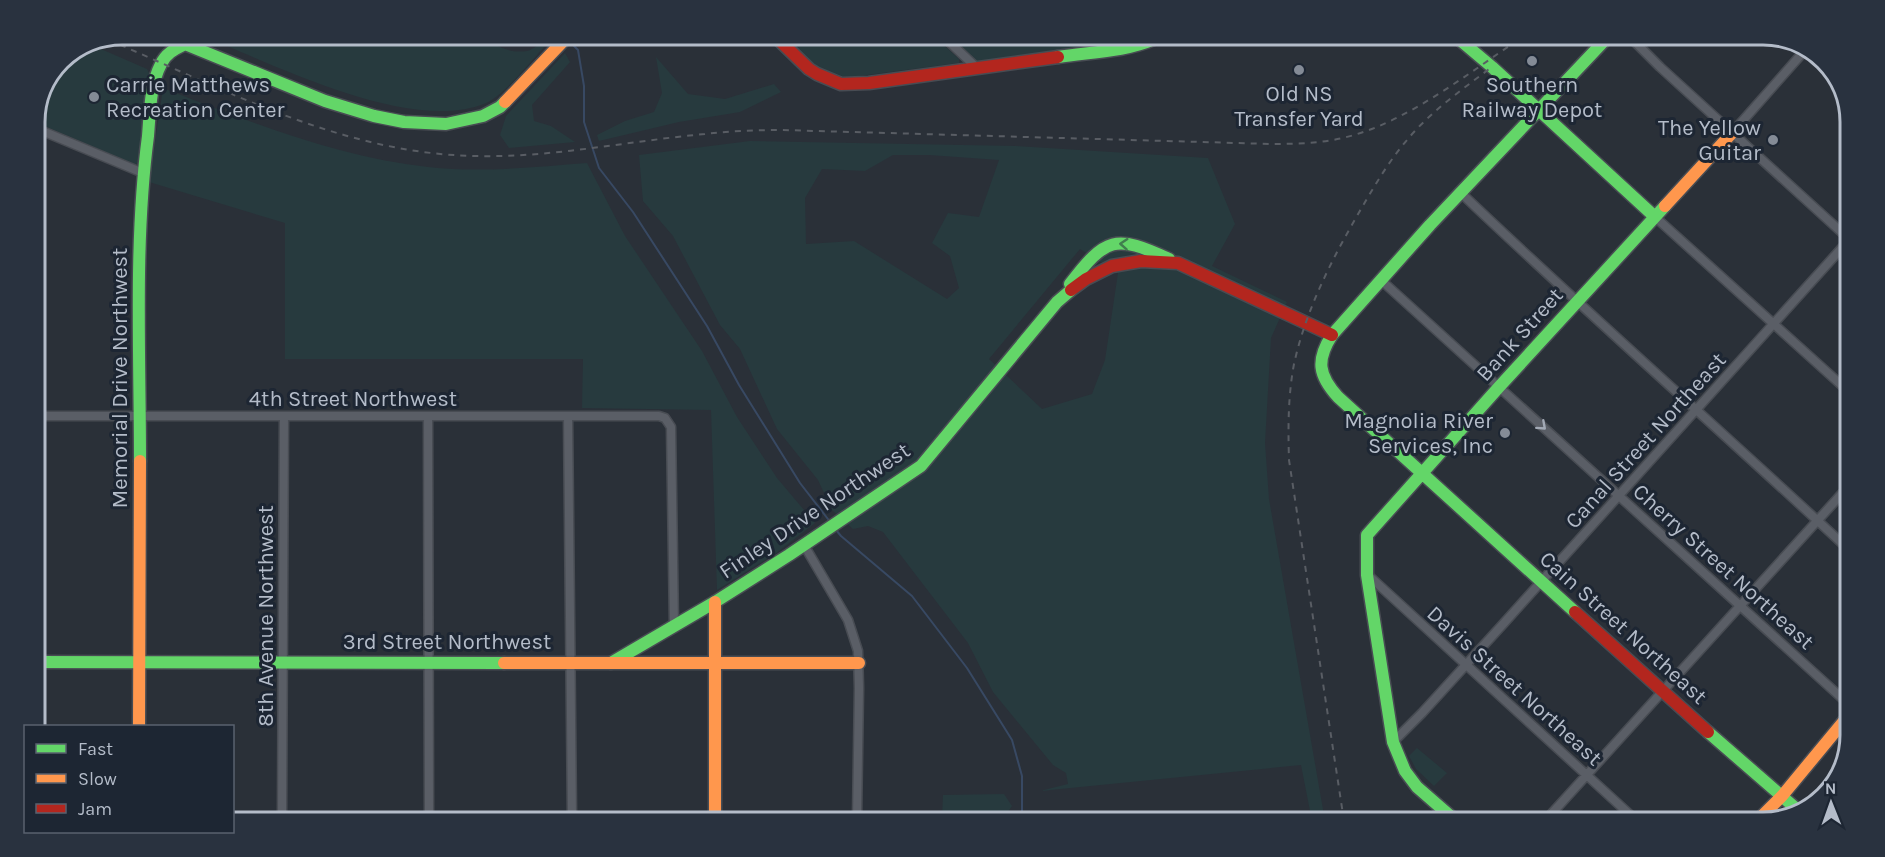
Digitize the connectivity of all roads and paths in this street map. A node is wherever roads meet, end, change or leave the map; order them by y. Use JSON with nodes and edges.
{"nodes":[{"id":1,"x":184,"y":45,"type":"edge"},
{"id":2,"x":188,"y":45,"type":"edge"},
{"id":3,"x":560,"y":45,"type":"edge"},
{"id":4,"x":784,"y":45,"type":"edge"},
{"id":5,"x":958,"y":45,"type":"edge"},
{"id":6,"x":1134,"y":45,"type":"edge"},
{"id":7,"x":1466,"y":45,"type":"edge"},
{"id":8,"x":1600,"y":45,"type":"edge"},
{"id":9,"x":1638,"y":45,"type":"edge"},
{"id":10,"x":1801,"y":55,"type":"edge"},
{"id":11,"x":976,"y":68,"type":"junction"},
{"id":12,"x":1538,"y":110,"type":"junction"},
{"id":13,"x":45,"y":133,"type":"edge"},
{"id":14,"x":1732,"y":133,"type":"junction"},
{"id":15,"x":143,"y":173,"type":"junction"},
{"id":16,"x":1461,"y":193,"type":"junction"},
{"id":17,"x":1654,"y":216,"type":"junction"},
{"id":18,"x":1840,"y":232,"type":"edge"},
{"id":19,"x":1840,"y":250,"type":"edge"},
{"id":20,"x":1178,"y":263,"type":"junction"},
{"id":21,"x":1382,"y":281,"type":"junction"},
{"id":22,"x":1057,"y":302,"type":"junction"},
{"id":23,"x":1576,"y":303,"type":"junction"},
{"id":24,"x":1774,"y":325,"type":"junction"},
{"id":25,"x":1332,"y":335,"type":"junction"},
{"id":26,"x":1840,"y":384,"type":"edge"},
{"id":27,"x":1499,"y":387,"type":"junction"},
{"id":28,"x":1697,"y":409,"type":"junction"},
{"id":29,"x":45,"y":416,"type":"edge"},
{"id":30,"x":141,"y":416,"type":"junction"},
{"id":31,"x":284,"y":416,"type":"junction"},
{"id":32,"x":428,"y":416,"type":"junction"},
{"id":33,"x":568,"y":416,"type":"junction"},
{"id":34,"x":1422,"y":472,"type":"junction"},
{"id":35,"x":1619,"y":495,"type":"junction"},
{"id":36,"x":1840,"y":495,"type":"edge"},
{"id":37,"x":1818,"y":521,"type":"junction"},
{"id":38,"x":1840,"y":541,"type":"edge"},
{"id":39,"x":804,"y":545,"type":"junction"},
{"id":40,"x":1367,"y":575,"type":"junction"},
{"id":41,"x":1542,"y":581,"type":"junction"},
{"id":42,"x":715,"y":602,"type":"junction"},
{"id":43,"x":1740,"y":605,"type":"junction"},
{"id":44,"x":674,"y":626,"type":"junction"},
{"id":45,"x":45,"y":662,"type":"edge"},
{"id":46,"x":140,"y":662,"type":"junction"},
{"id":47,"x":283,"y":662,"type":"junction"},
{"id":48,"x":428,"y":662,"type":"junction"},
{"id":49,"x":572,"y":662,"type":"junction"},
{"id":50,"x":611,"y":663,"type":"junction"},
{"id":51,"x":715,"y":663,"type":"junction"},
{"id":52,"x":859,"y":663,"type":"junction"},
{"id":53,"x":1466,"y":664,"type":"junction"},
{"id":54,"x":1663,"y":690,"type":"junction"},
{"id":55,"x":1840,"y":696,"type":"edge"},
{"id":56,"x":139,"y":725,"type":"edge"},
{"id":57,"x":1840,"y":726,"type":"edge"},
{"id":58,"x":1393,"y":742,"type":"junction"},
{"id":59,"x":1587,"y":773,"type":"junction"},
{"id":60,"x":1782,"y":796,"type":"junction"},
{"id":61,"x":1793,"y":806,"type":"edge"},
{"id":62,"x":282,"y":812,"type":"edge"},
{"id":63,"x":429,"y":812,"type":"edge"},
{"id":64,"x":572,"y":812,"type":"edge"},
{"id":65,"x":715,"y":812,"type":"edge"},
{"id":66,"x":858,"y":812,"type":"edge"},
{"id":67,"x":1446,"y":812,"type":"edge"},
{"id":68,"x":1553,"y":812,"type":"edge"},
{"id":69,"x":1628,"y":812,"type":"edge"},
{"id":70,"x":1766,"y":812,"type":"edge"}],
"edges":[{"from":1,"to":15,"type":"street","name":"Memorial Drive Northwest"},
{"from":2,"to":3,"type":"street","name":"Memorial Drive Northwest"},
{"from":4,"to":11,"type":"street"},
{"from":5,"to":11,"type":"street"},
{"from":6,"to":11,"type":"street"},
{"from":7,"to":12,"type":"street"},
{"from":8,"to":12,"type":"street"},
{"from":9,"to":14,"type":"street"},
{"from":10,"to":14,"type":"street"},
{"from":12,"to":16,"type":"street"},
{"from":12,"to":17,"type":"street"},
{"from":13,"to":15,"type":"street"},
{"from":14,"to":17,"type":"street","name":"Bank Street"},
{"from":14,"to":18,"type":"street"},
{"from":15,"to":30,"type":"street","name":"Memorial Drive Northwest"},
{"from":16,"to":21,"type":"street"},
{"from":16,"to":23,"type":"street"},
{"from":17,"to":23,"type":"street","name":"Bank Street"},
{"from":17,"to":24,"type":"street"},
{"from":19,"to":24,"type":"street","name":"Canal Street Northeast"},
{"from":20,"to":22,"type":"street","name":"Finley Drive Northwest"},
{"from":20,"to":22,"type":"street","name":"Finley Drive Northwest","one_way":true},
{"from":20,"to":25,"type":"street","name":"Finley Drive Northwest"},
{"from":21,"to":25,"type":"street"},
{"from":21,"to":27,"type":"street","name":"Cherry Street Northeast"},
{"from":22,"to":39,"type":"street","name":"Finley Drive Northwest"},
{"from":23,"to":27,"type":"street","name":"Bank Street"},
{"from":23,"to":28,"type":"street"},
{"from":24,"to":26,"type":"street"},
{"from":24,"to":28,"type":"street","name":"Canal Street Northeast"},
{"from":25,"to":34,"type":"street","name":"Cain Street Northeast"},
{"from":27,"to":34,"type":"street","name":"Bank Street"},
{"from":27,"to":35,"type":"street","name":"Cherry Street Northeast","one_way":true},
{"from":28,"to":35,"type":"street","name":"Canal Street Northeast"},
{"from":28,"to":37,"type":"street"},
{"from":29,"to":30,"type":"street","name":"4th Street Northwest"},
{"from":30,"to":31,"type":"street","name":"4th Street Northwest"},
{"from":30,"to":46,"type":"street","name":"Memorial Drive Northwest"},
{"from":31,"to":32,"type":"street","name":"4th Street Northwest"},
{"from":31,"to":47,"type":"street","name":"8th Avenue Northwest"},
{"from":32,"to":33,"type":"street","name":"4th Street Northwest"},
{"from":32,"to":48,"type":"street"},
{"from":33,"to":44,"type":"street","name":"4th Street Northwest"},
{"from":33,"to":49,"type":"street"},
{"from":34,"to":40,"type":"street","name":"Bank Street"},
{"from":34,"to":41,"type":"street","name":"Cain Street Northeast"},
{"from":35,"to":41,"type":"street","name":"Canal Street Northeast"},
{"from":35,"to":43,"type":"street","name":"Cherry Street Northeast"},
{"from":36,"to":37,"type":"street"},
{"from":37,"to":38,"type":"street"},
{"from":37,"to":43,"type":"street"},
{"from":39,"to":42,"type":"street","name":"Finley Drive Northwest"},
{"from":39,"to":52,"type":"street"},
{"from":40,"to":53,"type":"street","name":"Davis Street Northeast"},
{"from":40,"to":58,"type":"street","name":"Bank Street"},
{"from":41,"to":53,"type":"street","name":"Canal Street Northeast"},
{"from":41,"to":54,"type":"street","name":"Cain Street Northeast"},
{"from":42,"to":44,"type":"street","name":"Finley Drive Northwest"},
{"from":42,"to":51,"type":"street"},
{"from":43,"to":54,"type":"street"},
{"from":43,"to":55,"type":"street","name":"Cherry Street Northeast"},
{"from":44,"to":50,"type":"street","name":"Finley Drive Northwest"},
{"from":45,"to":46,"type":"street","name":"3rd Street Northwest"},
{"from":46,"to":47,"type":"street","name":"3rd Street Northwest"},
{"from":46,"to":56,"type":"street","name":"Memorial Drive Northwest"},
{"from":47,"to":48,"type":"street","name":"3rd Street Northwest"},
{"from":47,"to":62,"type":"street","name":"8th Avenue Northwest"},
{"from":48,"to":49,"type":"street","name":"3rd Street Northwest"},
{"from":48,"to":63,"type":"street"},
{"from":49,"to":50,"type":"street","name":"3rd Street Northwest"},
{"from":49,"to":64,"type":"street"},
{"from":50,"to":51,"type":"street","name":"3rd Street Northwest"},
{"from":51,"to":52,"type":"street","name":"3rd Street Northwest"},
{"from":51,"to":65,"type":"street"},
{"from":52,"to":66,"type":"street"},
{"from":53,"to":58,"type":"street","name":"Canal Street Northeast"},
{"from":53,"to":59,"type":"street","name":"Davis Street Northeast"},
{"from":54,"to":59,"type":"street"},
{"from":54,"to":60,"type":"street","name":"Cain Street Northeast"},
{"from":57,"to":60,"type":"street"},
{"from":58,"to":67,"type":"street","name":"Bank Street"},
{"from":59,"to":68,"type":"street"},
{"from":59,"to":69,"type":"street","name":"Davis Street Northeast"},
{"from":60,"to":61,"type":"street","name":"Cain Street Northeast"},
{"from":60,"to":70,"type":"street"}]}
